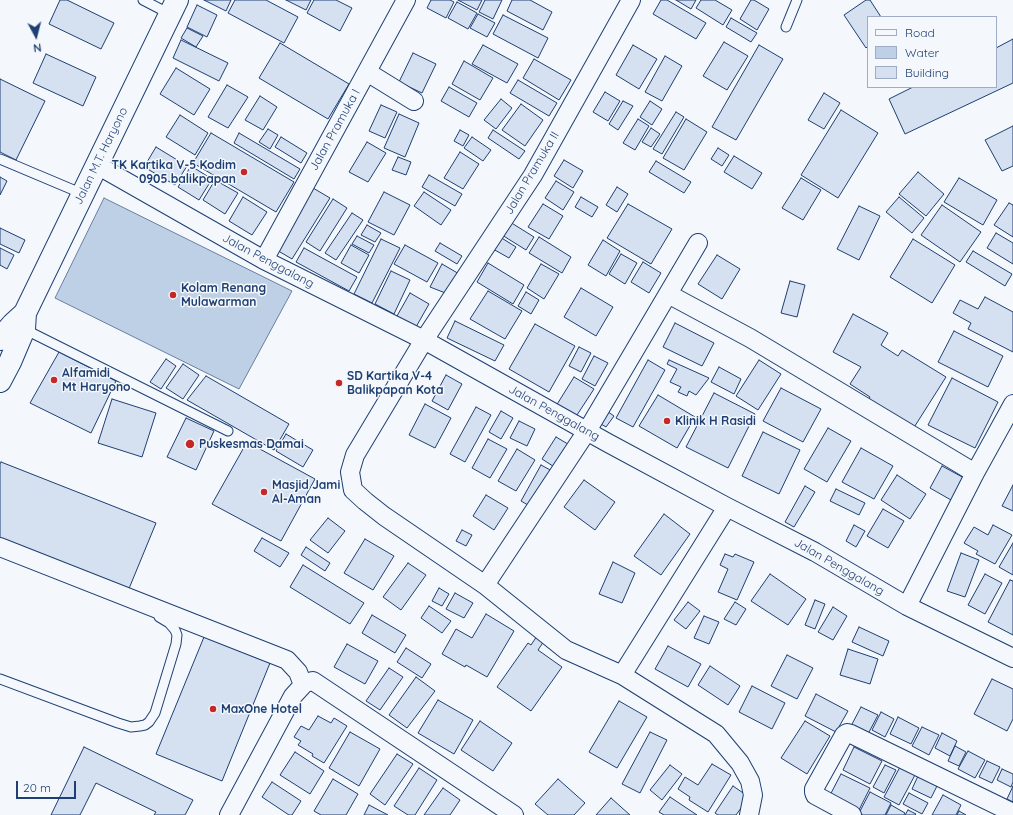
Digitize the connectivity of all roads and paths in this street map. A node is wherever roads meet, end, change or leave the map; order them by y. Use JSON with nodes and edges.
{"nodes":[{"id":1,"x":143,"y":0,"type":"edge"},
{"id":2,"x":406,"y":0,"type":"edge"},
{"id":3,"x":631,"y":0,"type":"edge"},
{"id":4,"x":798,"y":0,"type":"edge"},
{"id":5,"x":174,"y":7,"type":"edge"},
{"id":6,"x":786,"y":27,"type":"dead end"},
{"id":7,"x":367,"y":72,"type":"junction"},
{"id":8,"x":414,"y":101,"type":"dead end"},
{"id":9,"x":0,"y":159,"type":"edge"},
{"id":10,"x":97,"y":165,"type":"junction"},
{"id":11,"x":83,"y":194,"type":"junction"},
{"id":12,"x":698,"y":243,"type":"dead end"},
{"id":13,"x":264,"y":260,"type":"junction"},
{"id":14,"x":668,"y":294,"type":"junction"},
{"id":15,"x":15,"y":326,"type":"edge"},
{"id":16,"x":424,"y":340,"type":"junction"},
{"id":17,"x":0,"y":381,"type":"edge"},
{"id":18,"x":1013,"y":404,"type":"edge"},
{"id":19,"x":228,"y":431,"type":"dead end"},
{"id":20,"x":587,"y":431,"type":"junction"},
{"id":21,"x":975,"y":473,"type":"junction"},
{"id":22,"x":727,"y":507,"type":"junction"},
{"id":23,"x":0,"y":547,"type":"edge"},
{"id":24,"x":0,"y":554,"type":"edge"},
{"id":25,"x":485,"y":585,"type":"junction"},
{"id":26,"x":907,"y":606,"type":"junction"},
{"id":27,"x":1013,"y":658,"type":"edge"},
{"id":28,"x":622,"y":675,"type":"junction"},
{"id":29,"x":0,"y":679,"type":"edge"},
{"id":30,"x":303,"y":685,"type":"junction"},
{"id":31,"x":1013,"y":813,"type":"edge"},
{"id":32,"x":229,"y":815,"type":"edge"},
{"id":33,"x":514,"y":815,"type":"edge"},
{"id":34,"x":749,"y":815,"type":"edge"},
{"id":35,"x":852,"y":815,"type":"edge"}],
"edges":[{"from":1,"to":5,"type":"lane"},
{"from":2,"to":7,"type":"street","name":"Jalan Pramuka I"},
{"from":3,"to":16,"type":"street","name":"Jalan Pramuka II"},
{"from":4,"to":6,"type":"lane"},
{"from":5,"to":10,"type":"main road","name":"Jalan M.T. Haryono"},
{"from":7,"to":8,"type":"street"},
{"from":7,"to":13,"type":"street","name":"Jalan Pramuka I"},
{"from":9,"to":11,"type":"lane"},
{"from":10,"to":11,"type":"main road","name":"Jalan M.T. Haryono"},
{"from":10,"to":13,"type":"street","name":"Jalan Penggalang"},
{"from":11,"to":15,"type":"main road","name":"Jalan M.T. Haryono"},
{"from":12,"to":14,"type":"street"},
{"from":13,"to":16,"type":"street","name":"Jalan Penggalang"},
{"from":14,"to":20,"type":"street"},
{"from":14,"to":21,"type":"street"},
{"from":15,"to":17,"type":"main road","name":"Jalan M.T. Haryono"},
{"from":15,"to":19,"type":"lane"},
{"from":16,"to":20,"type":"street","name":"Jalan Penggalang"},
{"from":16,"to":25,"type":"street","name":"Jalan Pramuka II"},
{"from":18,"to":21,"type":"street"},
{"from":20,"to":22,"type":"street","name":"Jalan Penggalang"},
{"from":20,"to":25,"type":"street"},
{"from":21,"to":26,"type":"street"},
{"from":22,"to":26,"type":"street","name":"Jalan Penggalang"},
{"from":22,"to":28,"type":"street"},
{"from":23,"to":30,"type":"street"},
{"from":24,"to":29,"type":"lane"},
{"from":25,"to":28,"type":"street","name":"Jalan Pramuka II"},
{"from":26,"to":27,"type":"street","name":"Jalan Penggalang"},
{"from":28,"to":34,"type":"street","name":"Jalan Pramuka II"},
{"from":30,"to":32,"type":"street"},
{"from":30,"to":33,"type":"street"},
{"from":31,"to":35,"type":"street"}]}
